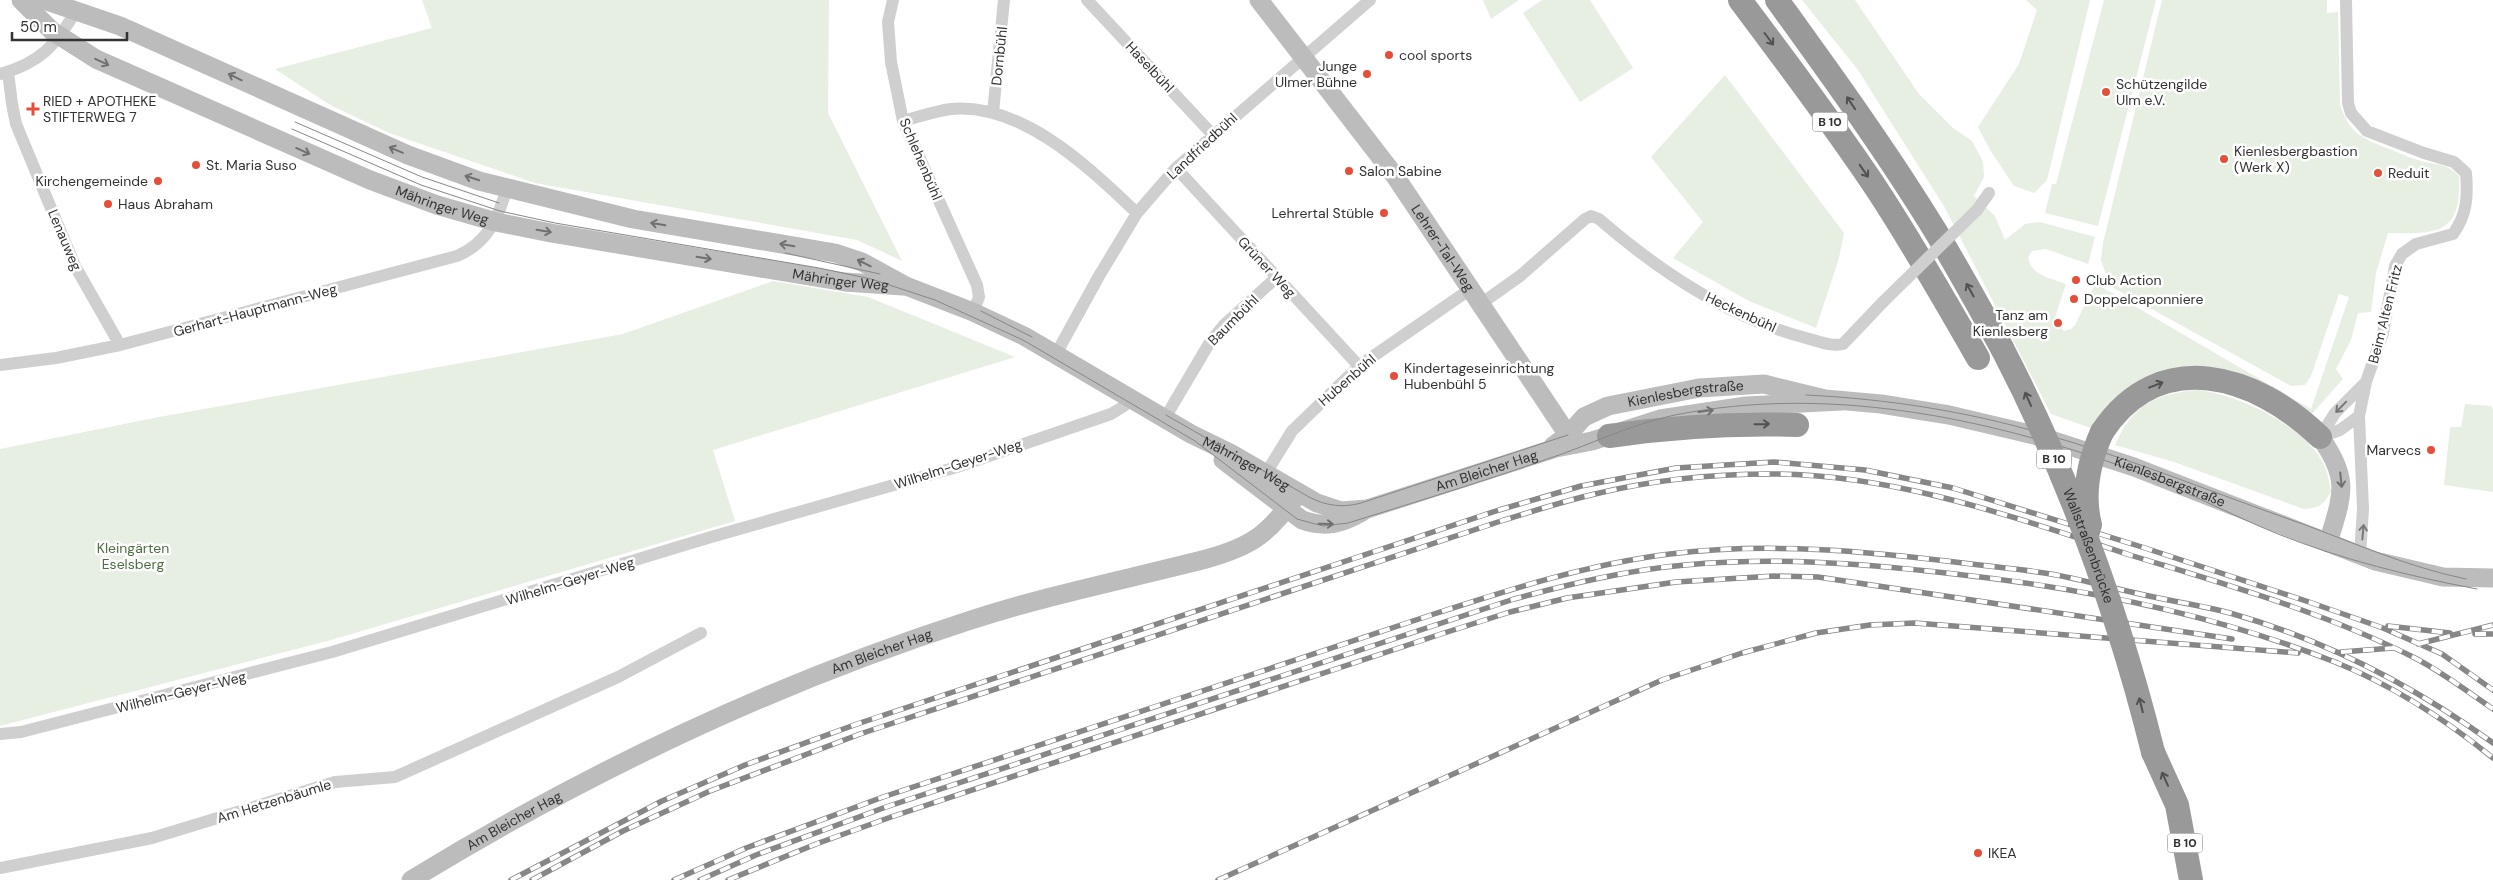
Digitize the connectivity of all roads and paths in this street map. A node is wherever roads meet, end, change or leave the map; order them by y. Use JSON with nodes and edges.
{"nodes":[{"id":1,"x":21,"y":0,"type":"edge"},
{"id":2,"x":44,"y":0,"type":"edge"},
{"id":3,"x":893,"y":0,"type":"edge"},
{"id":4,"x":1004,"y":0,"type":"edge"},
{"id":5,"x":1087,"y":0,"type":"edge"},
{"id":6,"x":1259,"y":0,"type":"edge"},
{"id":7,"x":1370,"y":0,"type":"edge"},
{"id":8,"x":1740,"y":0,"type":"edge"},
{"id":9,"x":1776,"y":0,"type":"edge"},
{"id":10,"x":2346,"y":0,"type":"edge"},
{"id":11,"x":76,"y":11,"type":"junction"},
{"id":12,"x":60,"y":37,"type":"junction"},
{"id":13,"x":1304,"y":57,"type":"junction"},
{"id":14,"x":4,"y":73,"type":"edge"},
{"id":15,"x":993,"y":113,"type":"junction"},
{"id":16,"x":903,"y":121,"type":"junction"},
{"id":17,"x":1212,"y":134,"type":"junction"},
{"id":18,"x":1176,"y":168,"type":"junction"},
{"id":19,"x":507,"y":188,"type":"junction"},
{"id":20,"x":1989,"y":193,"type":"dead end"},
{"id":21,"x":1137,"y":213,"type":"junction"},
{"id":22,"x":496,"y":222,"type":"junction"},
{"id":23,"x":1277,"y":277,"type":"junction"},
{"id":24,"x":906,"y":286,"type":"junction"},
{"id":25,"x":1477,"y":296,"type":"junction"},
{"id":26,"x":973,"y":312,"type":"junction"},
{"id":27,"x":120,"y":345,"type":"junction"},
{"id":28,"x":1056,"y":354,"type":"junction"},
{"id":29,"x":1978,"y":358,"type":"dead end"},
{"id":30,"x":0,"y":365,"type":"edge"},
{"id":31,"x":1359,"y":366,"type":"junction"},
{"id":32,"x":2366,"y":382,"type":"junction"},
{"id":33,"x":1129,"y":398,"type":"junction"},
{"id":34,"x":1842,"y":401,"type":"junction"},
{"id":35,"x":2359,"y":416,"type":"junction"},
{"id":36,"x":1165,"y":418,"type":"junction"},
{"id":37,"x":1797,"y":425,"type":"dead end"},
{"id":38,"x":1191,"y":434,"type":"junction"},
{"id":39,"x":1608,"y":436,"type":"junction"},
{"id":40,"x":2320,"y":437,"type":"junction"},
{"id":41,"x":1571,"y":440,"type":"junction"},
{"id":42,"x":1544,"y":452,"type":"joint"},
{"id":43,"x":1266,"y":473,"type":"junction"},
{"id":44,"x":1299,"y":493,"type":"junction"},
{"id":45,"x":1286,"y":509,"type":"junction"},
{"id":46,"x":1367,"y":509,"type":"junction"},
{"id":47,"x":2328,"y":543,"type":"junction"},
{"id":48,"x":2360,"y":556,"type":"junction"},
{"id":49,"x":2101,"y":573,"type":"junction"},
{"id":50,"x":2493,"y":578,"type":"edge"},
{"id":51,"x":701,"y":633,"type":"dead end"},
{"id":52,"x":0,"y":734,"type":"edge"},
{"id":53,"x":0,"y":868,"type":"edge"},
{"id":54,"x":411,"y":880,"type":"edge"},
{"id":55,"x":2191,"y":880,"type":"edge"}],
"edges":[{"from":1,"to":12,"type":"street","name":"Mähringer Weg"},
{"from":2,"to":11,"type":"street","name":"Mähringer Weg"},
{"from":3,"to":16,"type":"street","name":"Schlehenbühl"},
{"from":4,"to":15,"type":"street","name":"Dornbühl"},
{"from":5,"to":17,"type":"street","name":"Haselbühl"},
{"from":6,"to":13,"type":"street","name":"Lehrer-Tal-Weg"},
{"from":7,"to":13,"type":"street"},
{"from":8,"to":29,"type":"highway","number":"B 10","one_way":true},
{"from":49,"to":9,"type":"highway","name":"Wallstraßenbrücke","number":"B 10","one_way":true,"bridge":true},
{"from":10,"to":32,"type":"street","name":"Beim Alten Fritz"},
{"from":11,"to":12,"type":"street"},
{"from":19,"to":11,"type":"street","name":"Mähringer Weg","one_way":true},
{"from":12,"to":14,"type":"street"},
{"from":12,"to":22,"type":"street","name":"Mähringer Weg","one_way":true},
{"from":13,"to":17,"type":"street","name":"Landfriedbühl"},
{"from":13,"to":25,"type":"street","name":"Lehrer-Tal-Weg"},
{"from":14,"to":27,"type":"street","name":"Lenauweg"},
{"from":15,"to":16,"type":"street"},
{"from":15,"to":21,"type":"street"},
{"from":16,"to":26,"type":"street","name":"Schlehenbühl"},
{"from":17,"to":18,"type":"street","name":"Landfriedbühl"},
{"from":18,"to":21,"type":"street","name":"Landfriedbühl"},
{"from":18,"to":23,"type":"street","name":"Grüner Weg"},
{"from":19,"to":22,"type":"street"},
{"from":24,"to":19,"type":"street","name":"Mähringer Weg","one_way":true},
{"from":20,"to":25,"type":"street","name":"Heckenbühl","bridge":true},
{"from":21,"to":28,"type":"street","name":"Landfriedbühl"},
{"from":22,"to":24,"type":"street","name":"Mähringer Weg","one_way":true},
{"from":22,"to":27,"type":"street","name":"Gerhart-Hauptmann-Weg"},
{"from":23,"to":31,"type":"street","name":"Grüner Weg"},
{"from":23,"to":36,"type":"street","name":"Baumbühl"},
{"from":24,"to":26,"type":"street","name":"Mähringer Weg"},
{"from":25,"to":31,"type":"street","name":"Hubenbühl"},
{"from":25,"to":41,"type":"street","name":"Lehrer-Tal-Weg"},
{"from":26,"to":28,"type":"street","name":"Mähringer Weg"},
{"from":27,"to":30,"type":"street","name":"Gerhart-Hauptmann-Weg"},
{"from":28,"to":33,"type":"street","name":"Mähringer Weg"},
{"from":31,"to":43,"type":"street","name":"Hubenbühl"},
{"from":32,"to":35,"type":"street","name":"Beim Alten Fritz"},
{"from":32,"to":40,"type":"street","name":"Beim Alten Fritz","one_way":true},
{"from":33,"to":36,"type":"street","name":"Mähringer Weg"},
{"from":33,"to":52,"type":"street","name":"Wilhelm-Geyer-Weg"},
{"from":39,"to":34,"type":"street","name":"Kienlesbergstraße","one_way":true},
{"from":34,"to":41,"type":"street","name":"Kienlesbergstraße"},
{"from":34,"to":47,"type":"street","name":"Kienlesbergstraße"},
{"from":35,"to":40,"type":"street"},
{"from":48,"to":35,"type":"street","name":"Beim Alten Fritz","one_way":true},
{"from":36,"to":38,"type":"street","name":"Mähringer Weg"},
{"from":39,"to":37,"type":"highway","one_way":true},
{"from":38,"to":43,"type":"street","name":"Mähringer Weg"},
{"from":38,"to":45,"type":"street","name":"Mähringer Weg"},
{"from":39,"to":41,"type":"street"},
{"from":40,"to":47,"type":"street","one_way":true},
{"from":49,"to":40,"type":"highway","one_way":true,"bridge":true},
{"from":41,"to":42,"type":"street","name":"Kienlesbergstraße"},
{"from":42,"to":46,"type":"street","name":"Am Bleicher Hag"},
{"from":43,"to":44,"type":"street","name":"Mähringer Weg"},
{"from":44,"to":45,"type":"street"},
{"from":44,"to":46,"type":"street","name":"Am Bleicher Hag"},
{"from":45,"to":46,"type":"street","name":"Am Bleicher Hag","one_way":true},
{"from":45,"to":54,"type":"street","name":"Am Bleicher Hag"},
{"from":47,"to":48,"type":"street","name":"Kienlesbergstraße"},
{"from":48,"to":50,"type":"street","name":"Kienlesbergstraße"},
{"from":55,"to":49,"type":"highway","name":"Wallstraßenbrücke","number":"B 10","one_way":true,"bridge":true},
{"from":51,"to":53,"type":"street","name":"Am Hetzenbäumle"}]}
